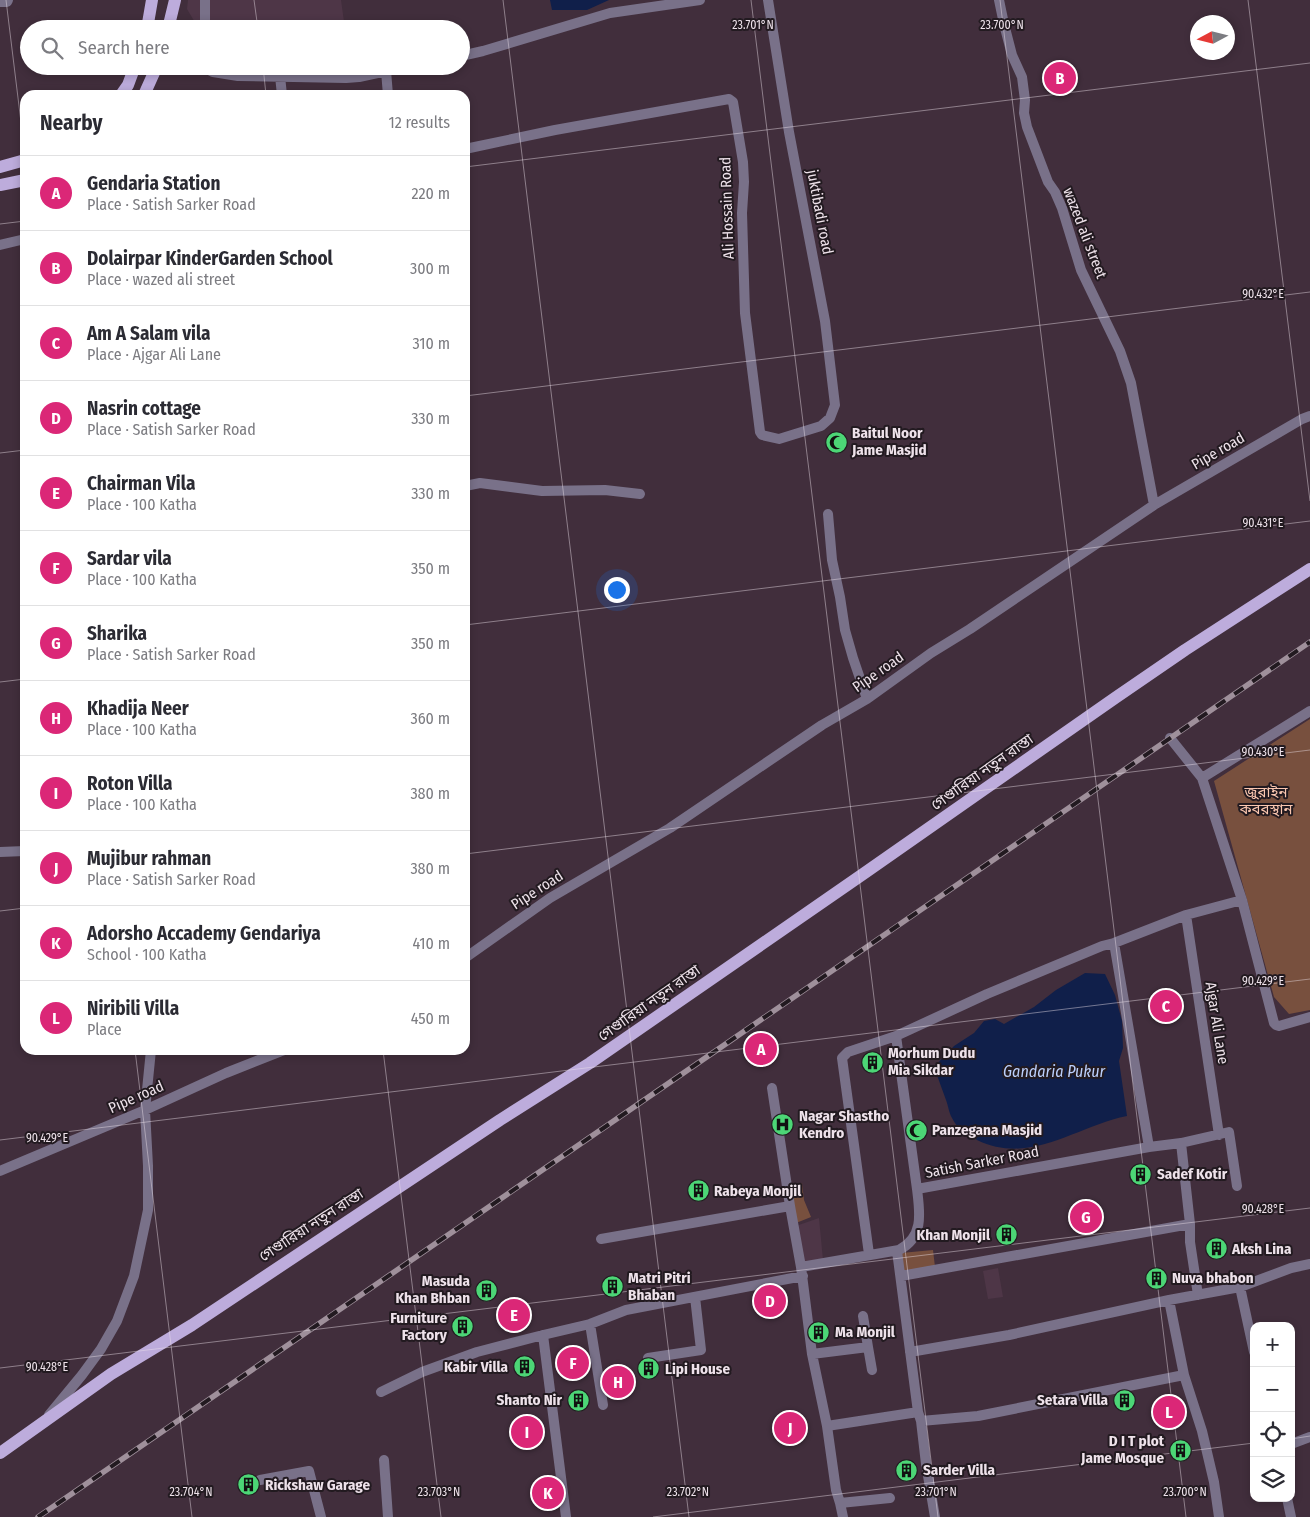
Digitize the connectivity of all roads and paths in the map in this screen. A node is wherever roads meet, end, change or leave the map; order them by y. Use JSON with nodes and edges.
{"nodes":[{"id":1,"x":8,"y":0,"type":"edge"},
{"id":2,"x":152,"y":0,"type":"edge"},
{"id":3,"x":174,"y":0,"type":"edge"},
{"id":4,"x":205,"y":0,"type":"edge"},
{"id":5,"x":700,"y":0,"type":"edge"},
{"id":6,"x":768,"y":0,"type":"edge"},
{"id":7,"x":999,"y":0,"type":"edge"},
{"id":8,"x":0,"y":2,"type":"edge"},
{"id":9,"x":654,"y":4,"type":"edge"},
{"id":10,"x":149,"y":20,"type":"edge"},
{"id":11,"x":170,"y":20,"type":"edge"},
{"id":12,"x":205,"y":20,"type":"edge"},
{"id":13,"x":470,"y":54,"type":"edge"},
{"id":14,"x":132,"y":75,"type":"edge"},
{"id":15,"x":153,"y":75,"type":"edge"},
{"id":16,"x":232,"y":75,"type":"edge"},
{"id":17,"x":368,"y":75,"type":"edge"},
{"id":18,"x":386,"y":75,"type":"edge"},
{"id":19,"x":238,"y":76,"type":"joint"},
{"id":20,"x":280,"y":76,"type":"junction"},
{"id":21,"x":124,"y":90,"type":"edge"},
{"id":22,"x":146,"y":90,"type":"edge"},
{"id":23,"x":281,"y":90,"type":"edge"},
{"id":24,"x":388,"y":90,"type":"edge"},
{"id":25,"x":470,"y":148,"type":"edge"},
{"id":26,"x":20,"y":161,"type":"edge"},
{"id":27,"x":0,"y":166,"type":"edge"},
{"id":28,"x":20,"y":181,"type":"edge"},
{"id":29,"x":0,"y":185,"type":"edge"},
{"id":30,"x":20,"y":239,"type":"edge"},
{"id":31,"x":0,"y":245,"type":"edge"},
{"id":32,"x":1310,"y":416,"type":"edge"},
{"id":33,"x":822,"y":426,"type":"joint"},
{"id":34,"x":470,"y":485,"type":"edge"},
{"id":35,"x":640,"y":494,"type":"dead end"},
{"id":36,"x":1154,"y":505,"type":"junction"},
{"id":37,"x":828,"y":514,"type":"dead end"},
{"id":38,"x":1310,"y":569,"type":"edge"},
{"id":39,"x":867,"y":699,"type":"junction"},
{"id":40,"x":1310,"y":711,"type":"edge"},
{"id":41,"x":1170,"y":738,"type":"dead end"},
{"id":42,"x":1202,"y":778,"type":"junction"},
{"id":43,"x":20,"y":851,"type":"edge"},
{"id":44,"x":0,"y":852,"type":"edge"},
{"id":45,"x":1242,"y":900,"type":"junction"},
{"id":46,"x":1186,"y":916,"type":"junction"},
{"id":47,"x":1114,"y":943,"type":"junction"},
{"id":48,"x":470,"y":954,"type":"edge"},
{"id":49,"x":1310,"y":1018,"type":"edge"},
{"id":50,"x":896,"y":1036,"type":"junction"},
{"id":51,"x":150,"y":1055,"type":"edge"},
{"id":52,"x":271,"y":1055,"type":"edge"},
{"id":53,"x":772,"y":1088,"type":"dead end"},
{"id":54,"x":145,"y":1110,"type":"junction"},
{"id":55,"x":1219,"y":1135,"type":"junction"},
{"id":56,"x":1181,"y":1143,"type":"junction"},
{"id":57,"x":1149,"y":1146,"type":"junction"},
{"id":58,"x":0,"y":1171,"type":"edge"},
{"id":59,"x":1237,"y":1186,"type":"dead end"},
{"id":60,"x":917,"y":1189,"type":"junction"},
{"id":61,"x":790,"y":1206,"type":"junction"},
{"id":62,"x":1190,"y":1224,"type":"junction"},
{"id":63,"x":601,"y":1239,"type":"dead end"},
{"id":64,"x":897,"y":1251,"type":"junction"},
{"id":65,"x":870,"y":1254,"type":"junction"},
{"id":66,"x":1310,"y":1264,"type":"edge"},
{"id":67,"x":802,"y":1271,"type":"junction"},
{"id":68,"x":901,"y":1276,"type":"junction"},
{"id":69,"x":1240,"y":1287,"type":"junction"},
{"id":70,"x":1198,"y":1295,"type":"junction"},
{"id":71,"x":694,"y":1297,"type":"junction"},
{"id":72,"x":1169,"y":1300,"type":"junction"},
{"id":73,"x":863,"y":1316,"type":"dead end"},
{"id":74,"x":590,"y":1324,"type":"junction"},
{"id":75,"x":1250,"y":1333,"type":"edge"},
{"id":76,"x":543,"y":1335,"type":"junction"},
{"id":77,"x":868,"y":1347,"type":"junction"},
{"id":78,"x":910,"y":1352,"type":"junction"},
{"id":79,"x":812,"y":1354,"type":"junction"},
{"id":80,"x":648,"y":1358,"type":"dead end"},
{"id":81,"x":872,"y":1370,"type":"dead end"},
{"id":82,"x":1184,"y":1375,"type":"junction"},
{"id":83,"x":381,"y":1392,"type":"dead end"},
{"id":84,"x":603,"y":1405,"type":"dead end"},
{"id":85,"x":920,"y":1417,"type":"junction"},
{"id":86,"x":42,"y":1423,"type":"junction"},
{"id":87,"x":827,"y":1426,"type":"junction"},
{"id":88,"x":1310,"y":1437,"type":"edge"},
{"id":89,"x":1295,"y":1443,"type":"edge"},
{"id":90,"x":0,"y":1453,"type":"edge"},
{"id":91,"x":384,"y":1460,"type":"dead end"},
{"id":92,"x":260,"y":1480,"type":"dead end"},
{"id":93,"x":890,"y":1498,"type":"dead end"},
{"id":94,"x":1288,"y":1502,"type":"edge"},
{"id":95,"x":840,"y":1503,"type":"junction"},
{"id":96,"x":321,"y":1517,"type":"edge"},
{"id":97,"x":388,"y":1517,"type":"edge"},
{"id":98,"x":566,"y":1517,"type":"edge"},
{"id":99,"x":843,"y":1517,"type":"edge"},
{"id":100,"x":935,"y":1517,"type":"edge"},
{"id":101,"x":1219,"y":1517,"type":"edge"},
{"id":102,"x":1291,"y":1517,"type":"edge"}],
"edges":[{"from":1,"to":8,"type":"street"},
{"from":2,"to":10,"type":"main road"},
{"from":3,"to":11,"type":"main road"},
{"from":4,"to":12,"type":"street"},
{"from":5,"to":9,"type":"street"},
{"from":6,"to":33,"type":"street","name":"juktibadi road"},
{"from":7,"to":36,"type":"street","name":"wazed ali street"},
{"from":9,"to":13,"type":"street"},
{"from":14,"to":21,"type":"main road"},
{"from":15,"to":22,"type":"main road"},
{"from":16,"to":19,"type":"street"},
{"from":17,"to":20,"type":"street"},
{"from":18,"to":24,"type":"street"},
{"from":19,"to":20,"type":"street"},
{"from":20,"to":23,"type":"street"},
{"from":25,"to":33,"type":"street","name":"Ali Hossain Road"},
{"from":26,"to":27,"type":"main road"},
{"from":28,"to":29,"type":"main road"},
{"from":30,"to":31,"type":"street"},
{"from":32,"to":36,"type":"street","name":"Pipe road"},
{"from":34,"to":35,"type":"street"},
{"from":36,"to":39,"type":"street","name":"Pipe road"},
{"from":37,"to":39,"type":"street"},
{"from":38,"to":86,"type":"main road","name":"গেণ্ডারিয়া নতুন রাস্তা"},
{"from":39,"to":48,"type":"street","name":"Pipe road"},
{"from":40,"to":42,"type":"street"},
{"from":41,"to":42,"type":"street"},
{"from":42,"to":45,"type":"street"},
{"from":43,"to":44,"type":"street"},
{"from":45,"to":46,"type":"street"},
{"from":45,"to":49,"type":"street"},
{"from":46,"to":47,"type":"street"},
{"from":46,"to":55,"type":"street","name":"Ajgar Ali Lane"},
{"from":47,"to":50,"type":"street"},
{"from":47,"to":57,"type":"street"},
{"from":50,"to":60,"type":"street"},
{"from":50,"to":65,"type":"street"},
{"from":51,"to":54,"type":"street"},
{"from":52,"to":54,"type":"street","name":"Pipe road"},
{"from":53,"to":61,"type":"street"},
{"from":54,"to":58,"type":"street","name":"Pipe road"},
{"from":54,"to":86,"type":"street"},
{"from":55,"to":56,"type":"street","name":"Satish Sarker Road"},
{"from":55,"to":59,"type":"street"},
{"from":56,"to":57,"type":"street","name":"Satish Sarker Road"},
{"from":56,"to":62,"type":"street"},
{"from":57,"to":60,"type":"street","name":"Satish Sarker Road"},
{"from":60,"to":64,"type":"street","name":"Satish Sarker Road"},
{"from":61,"to":63,"type":"street"},
{"from":61,"to":67,"type":"street"},
{"from":62,"to":68,"type":"street"},
{"from":62,"to":70,"type":"street"},
{"from":64,"to":65,"type":"street"},
{"from":64,"to":68,"type":"street"},
{"from":65,"to":67,"type":"street"},
{"from":66,"to":69,"type":"street"},
{"from":67,"to":71,"type":"street"},
{"from":67,"to":79,"type":"street"},
{"from":68,"to":78,"type":"street"},
{"from":69,"to":70,"type":"street"},
{"from":69,"to":75,"type":"street"},
{"from":70,"to":72,"type":"street"},
{"from":71,"to":74,"type":"street"},
{"from":71,"to":80,"type":"street"},
{"from":72,"to":78,"type":"street"},
{"from":72,"to":82,"type":"street"},
{"from":73,"to":77,"type":"street"},
{"from":74,"to":76,"type":"street"},
{"from":74,"to":84,"type":"street"},
{"from":76,"to":83,"type":"street"},
{"from":76,"to":98,"type":"street"},
{"from":77,"to":79,"type":"street"},
{"from":77,"to":81,"type":"street"},
{"from":78,"to":85,"type":"street"},
{"from":79,"to":87,"type":"street"},
{"from":82,"to":85,"type":"street"},
{"from":82,"to":101,"type":"street"},
{"from":85,"to":87,"type":"street"},
{"from":85,"to":100,"type":"street"},
{"from":86,"to":90,"type":"main road","name":"গেণ্ডারিয়া নতুন রাস্তা"},
{"from":87,"to":95,"type":"street"},
{"from":88,"to":89,"type":"street"},
{"from":91,"to":97,"type":"street"},
{"from":92,"to":96,"type":"street"},
{"from":93,"to":95,"type":"street"},
{"from":94,"to":102,"type":"street"},
{"from":95,"to":99,"type":"street"}]}
